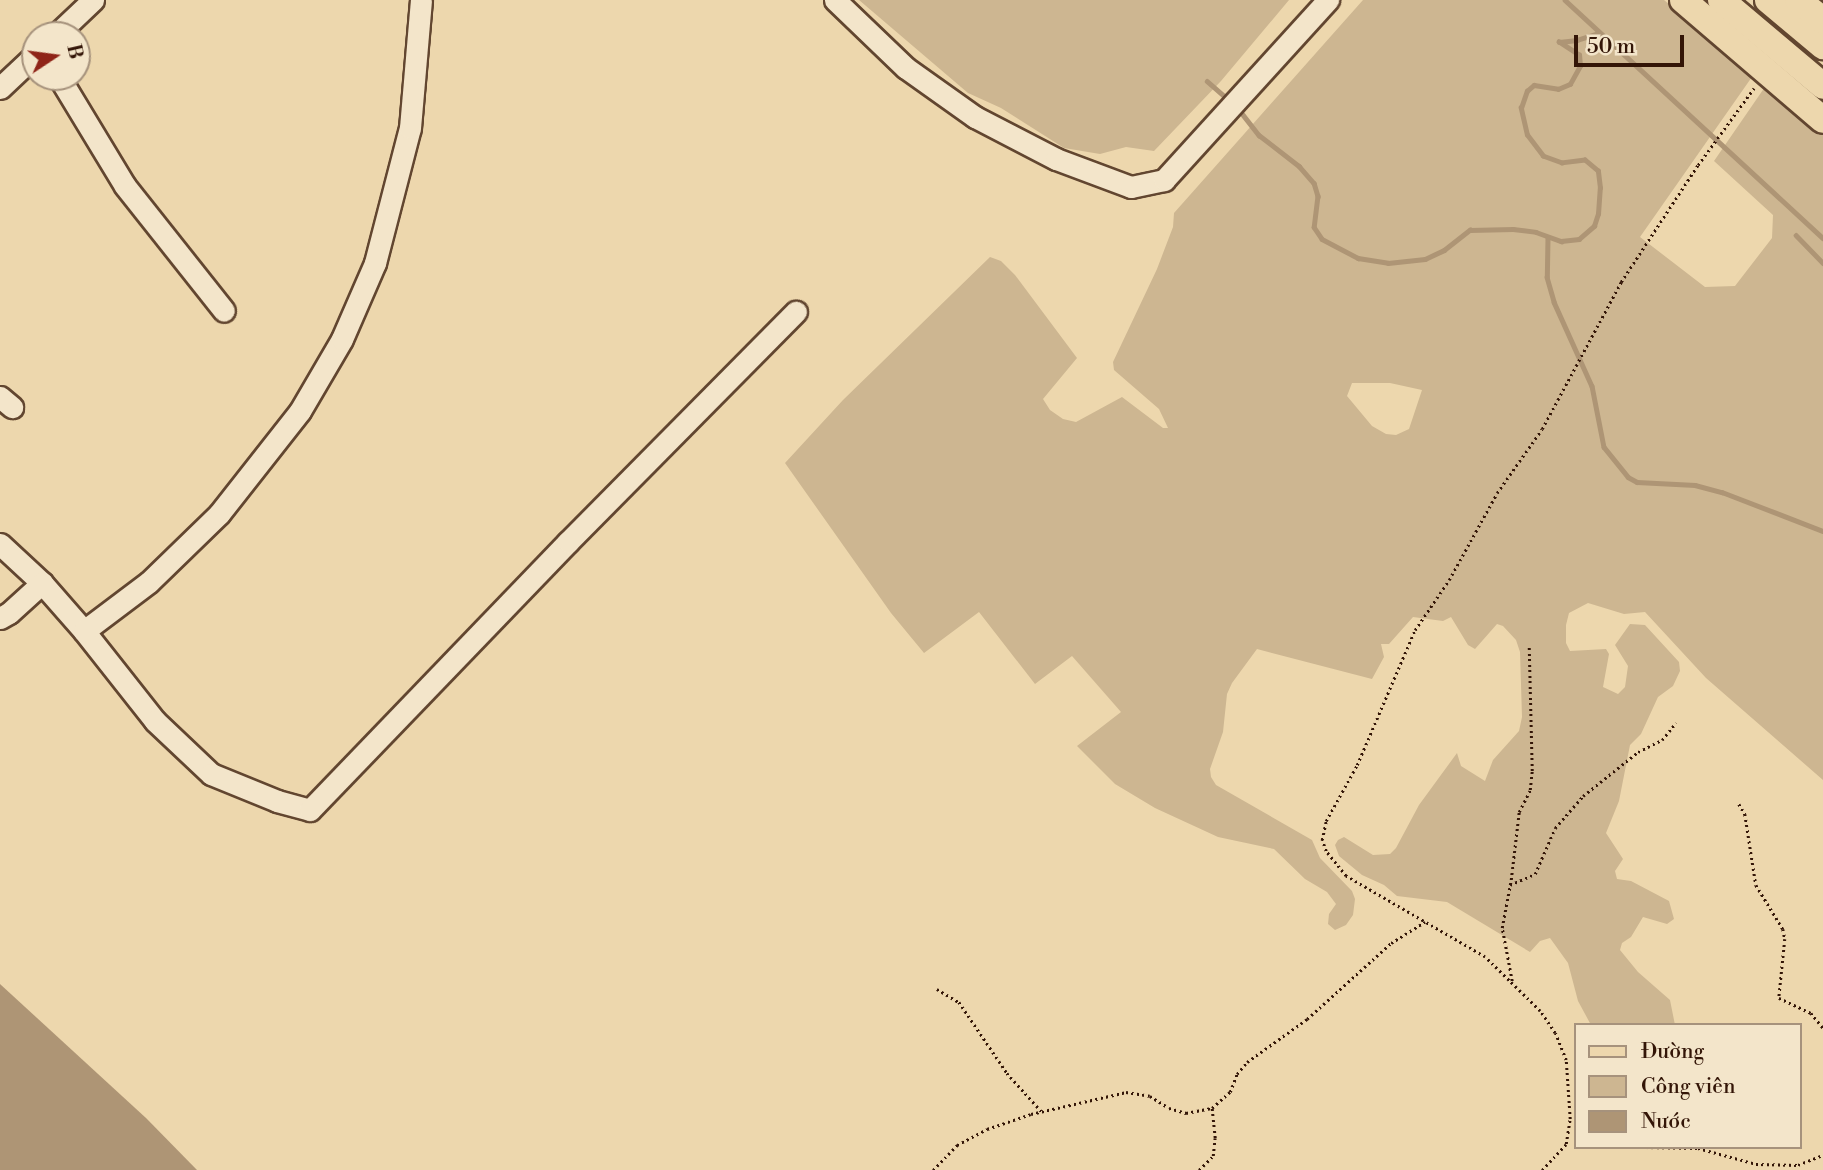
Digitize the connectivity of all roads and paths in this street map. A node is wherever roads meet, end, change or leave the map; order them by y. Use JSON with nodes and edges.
{"nodes":[{"id":1,"x":93,"y":0,"type":"edge"},
{"id":2,"x":421,"y":0,"type":"edge"},
{"id":3,"x":835,"y":0,"type":"edge"},
{"id":4,"x":1328,"y":0,"type":"edge"},
{"id":5,"x":1683,"y":0,"type":"edge"},
{"id":6,"x":1721,"y":0,"type":"edge"},
{"id":7,"x":1768,"y":0,"type":"edge"},
{"id":8,"x":1798,"y":0,"type":"edge"},
{"id":9,"x":1823,"y":20,"type":"edge"},
{"id":10,"x":71,"y":21,"type":"edge"},
{"id":11,"x":1823,"y":46,"type":"edge"},
{"id":12,"x":21,"y":68,"type":"edge"},
{"id":13,"x":1767,"y":72,"type":"junction"},
{"id":14,"x":1823,"y":86,"type":"edge"},
{"id":15,"x":0,"y":88,"type":"edge"},
{"id":16,"x":67,"y":91,"type":"edge"},
{"id":17,"x":1823,"y":120,"type":"edge"},
{"id":18,"x":224,"y":311,"type":"dead end"},
{"id":19,"x":796,"y":312,"type":"dead end"},
{"id":20,"x":0,"y":544,"type":"edge"},
{"id":21,"x":42,"y":583,"type":"junction"},
{"id":22,"x":0,"y":618,"type":"edge"},
{"id":23,"x":84,"y":631,"type":"junction"},
{"id":24,"x":1530,"y":646,"type":"dead end"},
{"id":25,"x":1676,"y":723,"type":"dead end"},
{"id":26,"x":1739,"y":804,"type":"dead end"},
{"id":27,"x":1510,"y":885,"type":"junction"},
{"id":28,"x":1425,"y":922,"type":"junction"},
{"id":29,"x":1513,"y":983,"type":"junction"},
{"id":30,"x":937,"y":989,"type":"dead end"},
{"id":31,"x":1823,"y":1028,"type":"edge"},
{"id":32,"x":1212,"y":1108,"type":"junction"},
{"id":33,"x":1042,"y":1112,"type":"junction"},
{"id":34,"x":1570,"y":1124,"type":"junction"},
{"id":35,"x":1574,"y":1125,"type":"edge"},
{"id":36,"x":1702,"y":1149,"type":"edge"},
{"id":37,"x":1823,"y":1155,"type":"edge"},
{"id":38,"x":933,"y":1170,"type":"edge"},
{"id":39,"x":1199,"y":1170,"type":"edge"},
{"id":40,"x":1542,"y":1170,"type":"edge"}],
"edges":[{"from":1,"to":10,"type":"street"},
{"from":2,"to":23,"type":"street"},
{"from":3,"to":4,"type":"street"},
{"from":5,"to":13,"type":"main road"},
{"from":6,"to":14,"type":"main road"},
{"from":7,"to":11,"type":"main road"},
{"from":8,"to":9,"type":"main road"},
{"from":12,"to":15,"type":"street"},
{"from":13,"to":17,"type":"main road"},
{"from":13,"to":28,"type":"path"},
{"from":16,"to":18,"type":"street"},
{"from":19,"to":23,"type":"street"},
{"from":20,"to":21,"type":"street"},
{"from":21,"to":22,"type":"street"},
{"from":21,"to":23,"type":"street"},
{"from":24,"to":27,"type":"path"},
{"from":25,"to":27,"type":"path"},
{"from":26,"to":31,"type":"path"},
{"from":27,"to":29,"type":"path"},
{"from":28,"to":29,"type":"path"},
{"from":28,"to":32,"type":"path"},
{"from":29,"to":34,"type":"path"},
{"from":30,"to":33,"type":"path"},
{"from":32,"to":33,"type":"path"},
{"from":32,"to":39,"type":"path"},
{"from":33,"to":38,"type":"path"},
{"from":34,"to":35,"type":"path"},
{"from":34,"to":40,"type":"path"},
{"from":36,"to":37,"type":"path"}]}
